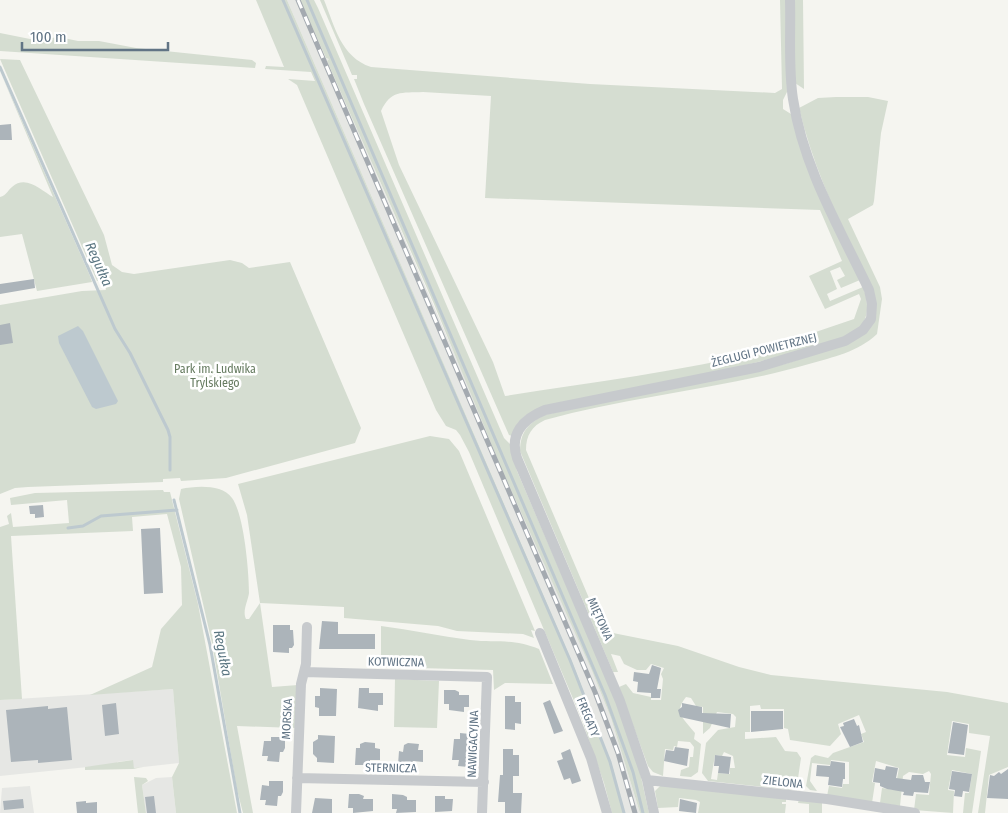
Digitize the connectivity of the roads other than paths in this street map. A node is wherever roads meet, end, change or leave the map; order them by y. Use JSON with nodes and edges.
{"nodes":[{"id":1,"x":790,"y":0,"type":"edge"},
{"id":2,"x":515,"y":439,"type":"joint"},
{"id":3,"x":306,"y":628,"type":"dead end"},
{"id":4,"x":540,"y":633,"type":"dead end"},
{"id":5,"x":304,"y":672,"type":"junction"},
{"id":6,"x":487,"y":677,"type":"joint"},
{"id":7,"x":297,"y":778,"type":"junction"},
{"id":8,"x":647,"y":780,"type":"junction"},
{"id":9,"x":484,"y":782,"type":"junction"},
{"id":10,"x":860,"y":809,"type":"edge"},
{"id":11,"x":296,"y":813,"type":"edge"},
{"id":12,"x":482,"y":813,"type":"edge"},
{"id":13,"x":607,"y":813,"type":"edge"},
{"id":14,"x":654,"y":813,"type":"edge"},
{"id":15,"x":915,"y":813,"type":"edge"}],
"edges":[{"from":1,"to":2,"type":"street","name":"ŻEGLUGI POWIETRZNEJ"},
{"from":2,"to":8,"type":"street","name":"MIĘTOWA"},
{"from":3,"to":5,"type":"street","name":"MORSKA"},
{"from":4,"to":13,"type":"street","name":"FREGATY"},
{"from":5,"to":6,"type":"street","name":"KOTWICZNA"},
{"from":5,"to":7,"type":"street","name":"MORSKA"},
{"from":6,"to":9,"type":"street","name":"NAWIGACYJNA"},
{"from":7,"to":9,"type":"street","name":"STERNICZA"},
{"from":7,"to":11,"type":"street","name":"MORSKA"},
{"from":8,"to":10,"type":"street","name":"ZIELONA"},
{"from":8,"to":14,"type":"street","name":"MIĘTOWA"},
{"from":9,"to":12,"type":"street","name":"NAWIGACYJNA"},
{"from":10,"to":15,"type":"street","name":"ZIELONA"}]}
